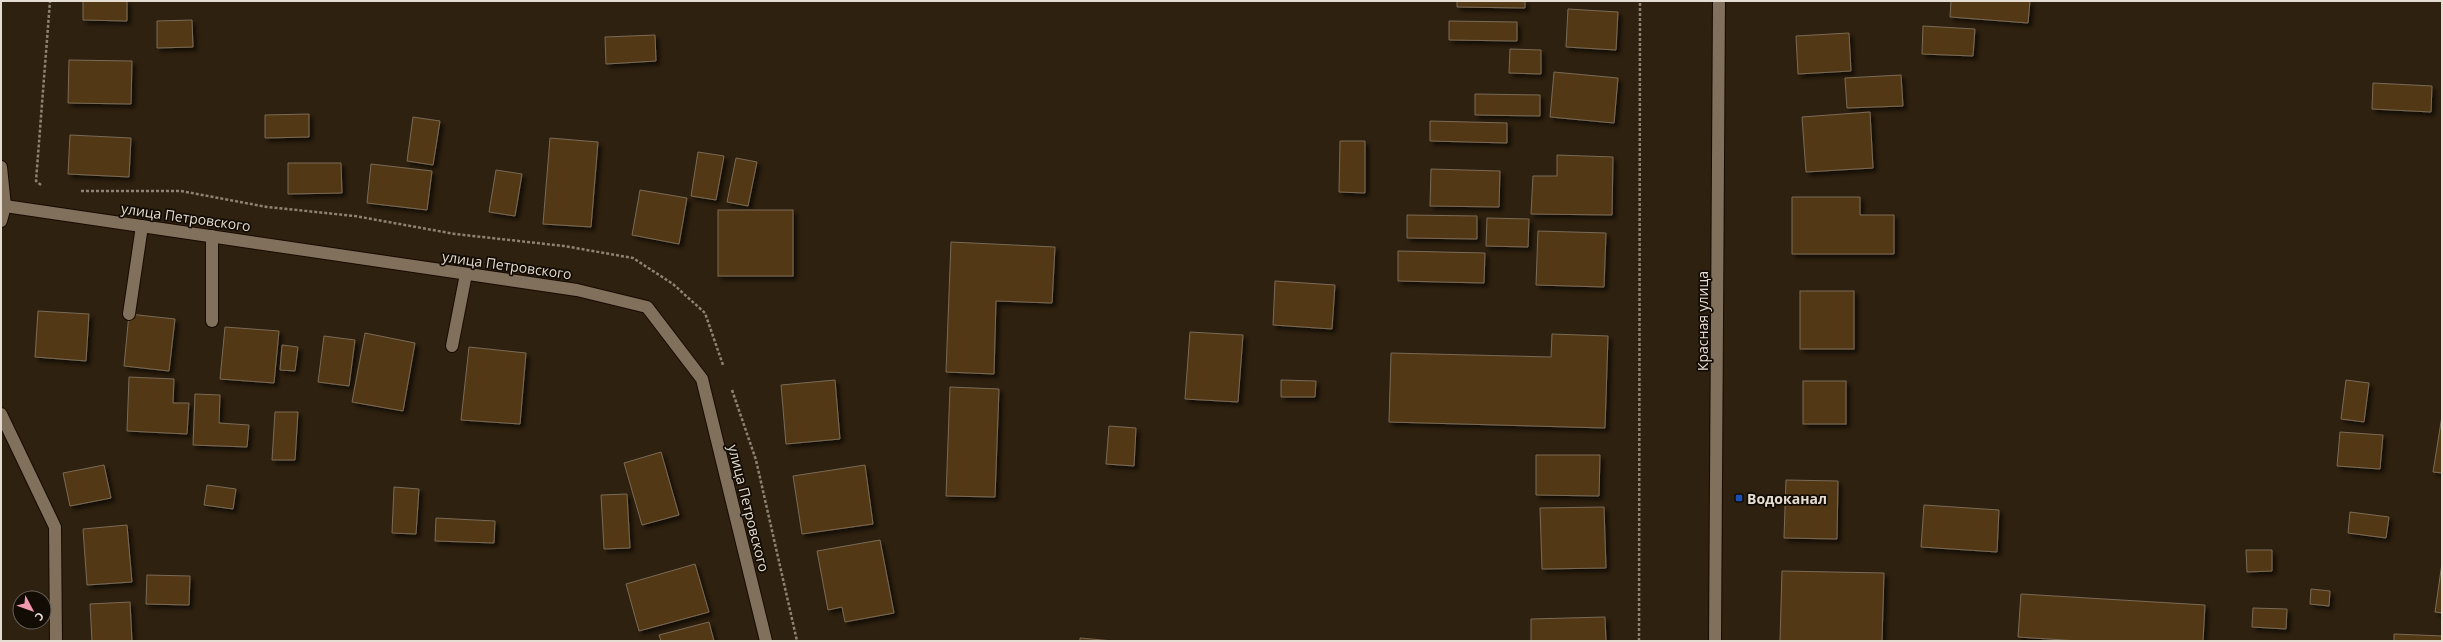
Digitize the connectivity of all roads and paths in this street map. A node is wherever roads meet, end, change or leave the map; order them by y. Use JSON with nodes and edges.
{"nodes":[{"id":1,"x":1640,"y":1,"type":"edge"},
{"id":2,"x":1719,"y":1,"type":"edge"},
{"id":3,"x":1,"y":167,"type":"edge"},
{"id":4,"x":5,"y":206,"type":"junction"},
{"id":5,"x":1,"y":221,"type":"edge"},
{"id":6,"x":142,"y":226,"type":"junction"},
{"id":7,"x":212,"y":236,"type":"junction"},
{"id":8,"x":466,"y":274,"type":"junction"},
{"id":9,"x":129,"y":314,"type":"dead end"},
{"id":10,"x":212,"y":321,"type":"dead end"},
{"id":11,"x":452,"y":346,"type":"dead end"},
{"id":12,"x":1,"y":414,"type":"edge"},
{"id":13,"x":56,"y":641,"type":"edge"},
{"id":14,"x":766,"y":641,"type":"edge"},
{"id":15,"x":1639,"y":641,"type":"edge"},
{"id":16,"x":1715,"y":641,"type":"edge"}],
"edges":[{"from":1,"to":15,"type":"path"},
{"from":2,"to":16,"type":"street","name":"Красная улица"},
{"from":3,"to":4,"type":"street"},
{"from":4,"to":5,"type":"street"},
{"from":4,"to":6,"type":"street","name":"улица Петровского"},
{"from":6,"to":7,"type":"street","name":"улица Петровского"},
{"from":6,"to":9,"type":"street"},
{"from":7,"to":8,"type":"street","name":"улица Петровского"},
{"from":7,"to":10,"type":"street"},
{"from":8,"to":11,"type":"street"},
{"from":8,"to":14,"type":"street","name":"улица Петровского"},
{"from":12,"to":13,"type":"street"}]}
